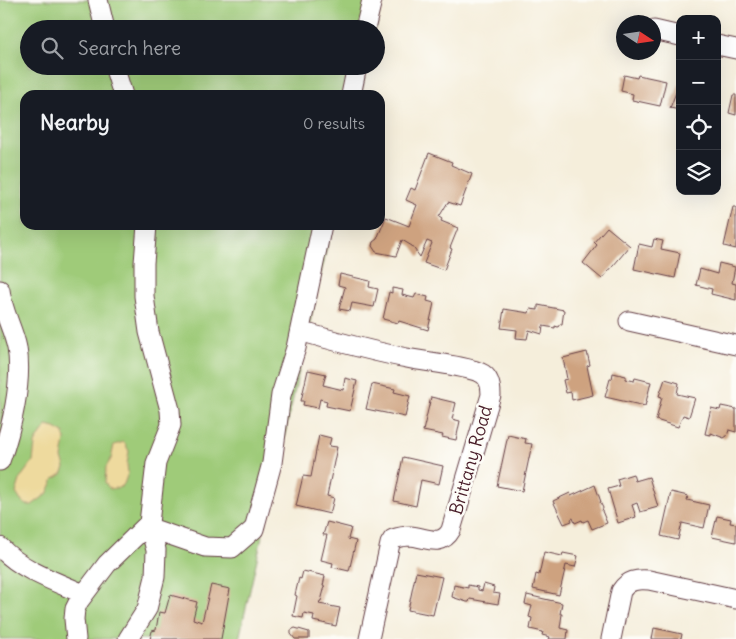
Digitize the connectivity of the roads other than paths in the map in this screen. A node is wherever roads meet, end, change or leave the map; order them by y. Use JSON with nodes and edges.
{"nodes":[{"id":1,"x":98,"y":0,"type":"edge"},
{"id":2,"x":372,"y":0,"type":"edge"},
{"id":3,"x":103,"y":20,"type":"edge"},
{"id":4,"x":368,"y":20,"type":"edge"},
{"id":5,"x":661,"y":32,"type":"edge"},
{"id":6,"x":676,"y":35,"type":"edge"},
{"id":7,"x":721,"y":46,"type":"edge"},
{"id":8,"x":736,"y":49,"type":"edge"},
{"id":9,"x":117,"y":75,"type":"edge"},
{"id":10,"x":355,"y":75,"type":"edge"},
{"id":11,"x":122,"y":90,"type":"edge"},
{"id":12,"x":352,"y":90,"type":"edge"},
{"id":13,"x":147,"y":230,"type":"edge"},
{"id":14,"x":321,"y":230,"type":"edge"},
{"id":15,"x":0,"y":290,"type":"edge"},
{"id":16,"x":629,"y":321,"type":"dead end"},
{"id":17,"x":310,"y":334,"type":"dead end"},
{"id":18,"x":736,"y":345,"type":"edge"},
{"id":19,"x":0,"y":461,"type":"edge"},
{"id":20,"x":149,"y":523,"type":"junction"},
{"id":21,"x":0,"y":547,"type":"edge"},
{"id":22,"x":84,"y":594,"type":"junction"},
{"id":23,"x":736,"y":599,"type":"edge"},
{"id":24,"x":76,"y":639,"type":"edge"},
{"id":25,"x":128,"y":639,"type":"edge"},
{"id":26,"x":369,"y":639,"type":"edge"},
{"id":27,"x":611,"y":639,"type":"edge"}],
"edges":[{"from":1,"to":3,"type":"street"},
{"from":2,"to":4,"type":"street"},
{"from":5,"to":6,"type":"street"},
{"from":7,"to":8,"type":"street"},
{"from":9,"to":11,"type":"street"},
{"from":10,"to":12,"type":"street"},
{"from":13,"to":20,"type":"street"},
{"from":14,"to":20,"type":"street"},
{"from":15,"to":19,"type":"street"},
{"from":16,"to":18,"type":"street"},
{"from":17,"to":26,"type":"street","name":"Brittany Road"},
{"from":20,"to":22,"type":"street"},
{"from":20,"to":25,"type":"street"},
{"from":21,"to":22,"type":"street"},
{"from":22,"to":24,"type":"street"},
{"from":23,"to":27,"type":"street"}]}
